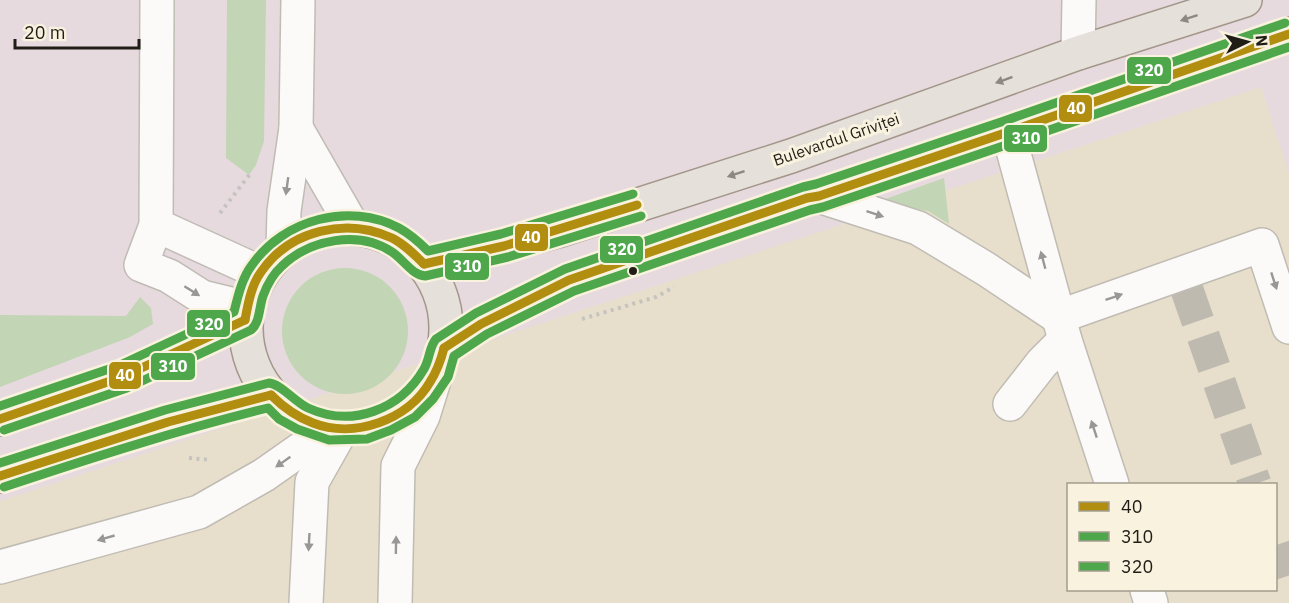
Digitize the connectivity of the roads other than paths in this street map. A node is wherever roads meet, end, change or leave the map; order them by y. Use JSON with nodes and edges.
{"nodes":[{"id":1,"x":157,"y":0,"type":"edge"},
{"id":2,"x":298,"y":0,"type":"edge"},
{"id":3,"x":1079,"y":0,"type":"edge"},
{"id":4,"x":1245,"y":0,"type":"edge"},
{"id":5,"x":1289,"y":34,"type":"edge"},
{"id":6,"x":1078,"y":53,"type":"junction"},
{"id":7,"x":296,"y":128,"type":"junction"},
{"id":8,"x":1008,"y":132,"type":"junction"},
{"id":9,"x":819,"y":196,"type":"junction"},
{"id":10,"x":155,"y":220,"type":"junction"},
{"id":11,"x":353,"y":227,"type":"junction"},
{"id":12,"x":284,"y":248,"type":"junction"},
{"id":13,"x":424,"y":264,"type":"junction"},
{"id":14,"x":261,"y":273,"type":"junction"},
{"id":15,"x":246,"y":314,"type":"junction"},
{"id":16,"x":1289,"y":327,"type":"edge"},
{"id":17,"x":1061,"y":328,"type":"junction"},
{"id":18,"x":441,"y":359,"type":"junction"},
{"id":19,"x":271,"y":395,"type":"junction"},
{"id":20,"x":1010,"y":404,"type":"dead end"},
{"id":21,"x":0,"y":419,"type":"edge"},
{"id":22,"x":337,"y":429,"type":"junction"},
{"id":23,"x":0,"y":476,"type":"edge"},
{"id":24,"x":1112,"y":483,"type":"edge"},
{"id":25,"x":0,"y":567,"type":"edge"},
{"id":26,"x":306,"y":603,"type":"edge"},
{"id":27,"x":395,"y":603,"type":"edge"}],
"edges":[{"from":1,"to":10,"type":"street"},
{"from":2,"to":7,"type":"street"},
{"from":3,"to":6,"type":"street"},
{"from":4,"to":6,"type":"main road","name":"Bulevardul Griviței","one_way":true},
{"from":5,"to":8,"type":"main road"},
{"from":6,"to":13,"type":"main road","name":"Bulevardul Griviței","one_way":true},
{"from":7,"to":11,"type":"street"},
{"from":7,"to":12,"type":"street","one_way":true},
{"from":8,"to":9,"type":"main road"},
{"from":17,"to":8,"type":"street","one_way":true},
{"from":9,"to":17,"type":"street","one_way":true},
{"from":9,"to":18,"type":"main road"},
{"from":10,"to":14,"type":"street"},
{"from":10,"to":15,"type":"street","one_way":true},
{"from":11,"to":12,"type":"main road"},
{"from":11,"to":13,"type":"main road"},
{"from":12,"to":14,"type":"main road"},
{"from":13,"to":18,"type":"main road"},
{"from":14,"to":15,"type":"main road"},
{"from":15,"to":19,"type":"main road"},
{"from":15,"to":21,"type":"main road"},
{"from":17,"to":16,"type":"street","one_way":true},
{"from":17,"to":20,"type":"street"},
{"from":24,"to":17,"type":"street","one_way":true},
{"from":18,"to":22,"type":"main road"},
{"from":27,"to":18,"type":"street","one_way":true},
{"from":19,"to":22,"type":"main road"},
{"from":19,"to":23,"type":"main road"},
{"from":22,"to":25,"type":"street","one_way":true},
{"from":22,"to":26,"type":"street","one_way":true}]}
